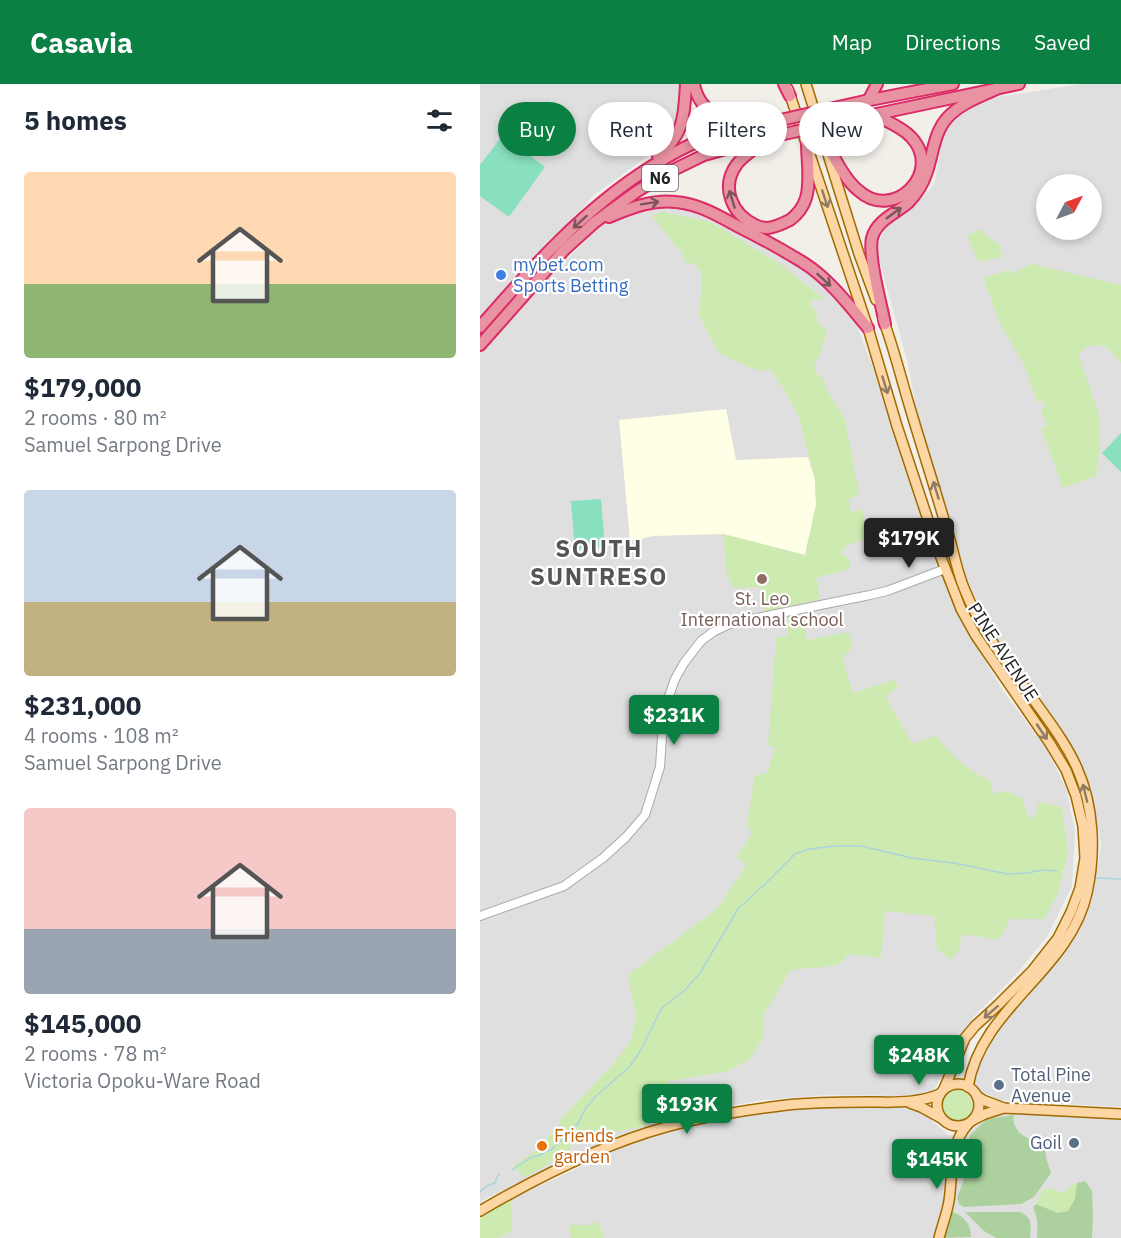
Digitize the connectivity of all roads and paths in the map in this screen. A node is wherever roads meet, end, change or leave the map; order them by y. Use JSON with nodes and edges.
{"nodes":[{"id":1,"x":686,"y":84,"type":"edge"},
{"id":2,"x":694,"y":84,"type":"edge"},
{"id":3,"x":785,"y":84,"type":"edge"},
{"id":4,"x":806,"y":84,"type":"edge"},
{"id":5,"x":877,"y":84,"type":"edge"},
{"id":6,"x":953,"y":84,"type":"edge"},
{"id":7,"x":1018,"y":84,"type":"edge"},
{"id":8,"x":1000,"y":87,"type":"junction"},
{"id":9,"x":790,"y":96,"type":"joint"},
{"id":10,"x":866,"y":101,"type":"junction"},
{"id":11,"x":701,"y":102,"type":"edge"},
{"id":12,"x":812,"y":102,"type":"edge"},
{"id":13,"x":884,"y":112,"type":"edge"},
{"id":14,"x":787,"y":119,"type":"edge"},
{"id":15,"x":799,"y":121,"type":"edge"},
{"id":16,"x":884,"y":122,"type":"edge"},
{"id":17,"x":686,"y":147,"type":"edge"},
{"id":18,"x":702,"y":156,"type":"edge"},
{"id":19,"x":747,"y":156,"type":"edge"},
{"id":20,"x":807,"y":156,"type":"edge"},
{"id":21,"x":811,"y":156,"type":"edge"},
{"id":22,"x":830,"y":156,"type":"edge"},
{"id":23,"x":834,"y":156,"type":"edge"},
{"id":24,"x":635,"y":177,"type":"junction"},
{"id":25,"x":595,"y":222,"type":"junction"},
{"id":26,"x":562,"y":245,"type":"junction"},
{"id":27,"x":885,"y":324,"type":"junction"},
{"id":28,"x":480,"y":327,"type":"edge"},
{"id":29,"x":868,"y":328,"type":"junction"},
{"id":30,"x":480,"y":345,"type":"edge"},
{"id":31,"x":945,"y":569,"type":"junction"},
{"id":32,"x":480,"y":916,"type":"edge"},
{"id":33,"x":968,"y":1087,"type":"junction"},
{"id":34,"x":942,"y":1091,"type":"junction"},
{"id":35,"x":977,"y":1096,"type":"junction"},
{"id":36,"x":905,"y":1102,"type":"junction"},
{"id":37,"x":1004,"y":1108,"type":"junction"},
{"id":38,"x":1121,"y":1114,"type":"edge"},
{"id":39,"x":943,"y":1120,"type":"junction"},
{"id":40,"x":971,"y":1122,"type":"junction"},
{"id":41,"x":955,"y":1146,"type":"junction"},
{"id":42,"x":480,"y":1211,"type":"edge"},
{"id":43,"x":939,"y":1238,"type":"edge"}],
"edges":[{"from":1,"to":24,"type":"highway","number":"N6"},
{"from":2,"to":11,"type":"highway"},
{"from":3,"to":9,"type":"highway"},
{"from":4,"to":12,"type":"main road","name":"PINE AVENUE"},
{"from":5,"to":10,"type":"highway"},
{"from":6,"to":10,"type":"highway"},
{"from":7,"to":8,"type":"highway"},
{"from":8,"to":13,"type":"highway"},
{"from":27,"to":8,"type":"highway","one_way":true},
{"from":9,"to":15,"type":"main road"},
{"from":10,"to":14,"type":"highway","bridge":true},
{"from":16,"to":23,"type":"highway"},
{"from":17,"to":24,"type":"highway"},
{"from":18,"to":25,"type":"highway","number":"N6"},
{"from":20,"to":19,"type":"highway","one_way":true},
{"from":21,"to":29,"type":"main road","one_way":true},
{"from":22,"to":27,"type":"main road","name":"PINE AVENUE"},
{"from":24,"to":26,"type":"highway","number":"N6","one_way":true},
{"from":25,"to":26,"type":"highway","number":"N6"},
{"from":25,"to":29,"type":"highway","one_way":true},
{"from":26,"to":28,"type":"highway","number":"N6"},
{"from":26,"to":30,"type":"highway","number":"N6"},
{"from":33,"to":27,"type":"main road","name":"PINE AVENUE","one_way":true},
{"from":29,"to":31,"type":"main road","one_way":true},
{"from":31,"to":32,"type":"street"},
{"from":31,"to":34,"type":"main road","one_way":true},
{"from":33,"to":34,"type":"main road"},
{"from":33,"to":35,"type":"main road"},
{"from":34,"to":36,"type":"main road"},
{"from":34,"to":39,"type":"main road"},
{"from":35,"to":37,"type":"main road"},
{"from":35,"to":40,"type":"main road"},
{"from":36,"to":39,"type":"main road"},
{"from":36,"to":42,"type":"main road"},
{"from":37,"to":38,"type":"main road"},
{"from":37,"to":40,"type":"main road"},
{"from":39,"to":40,"type":"main road"},
{"from":39,"to":41,"type":"main road"},
{"from":40,"to":41,"type":"main road"},
{"from":41,"to":43,"type":"main road"}]}
